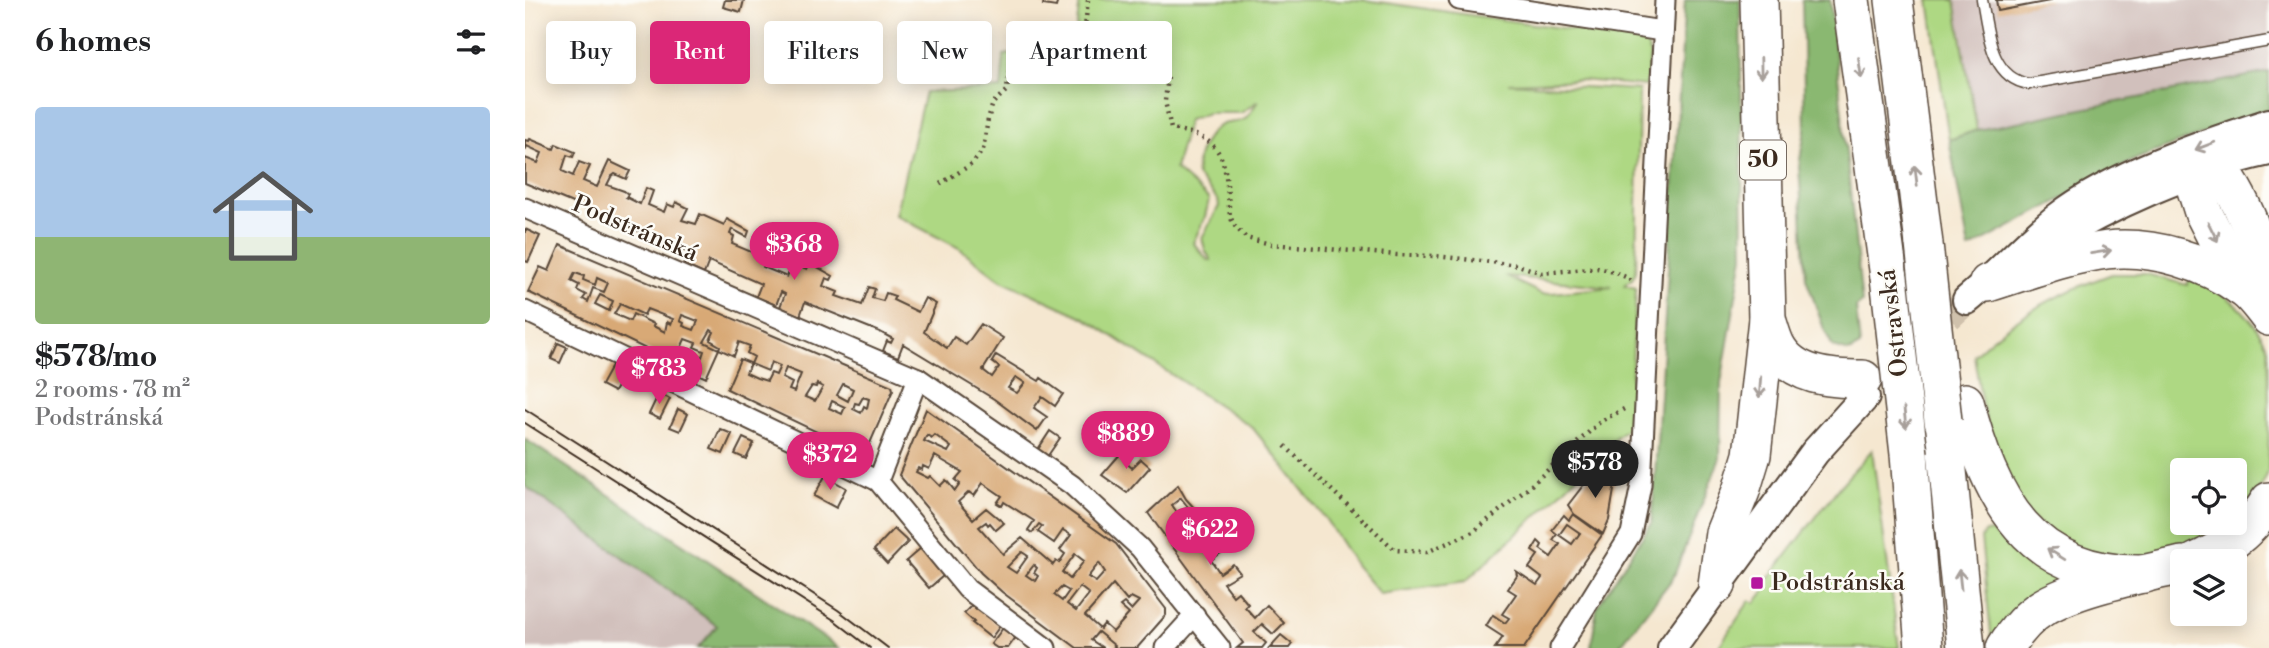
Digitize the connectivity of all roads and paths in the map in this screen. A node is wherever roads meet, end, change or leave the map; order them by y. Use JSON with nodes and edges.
{"nodes":[{"id":1,"x":1088,"y":0,"type":"edge"},
{"id":2,"x":1459,"y":0,"type":"edge"},
{"id":3,"x":1665,"y":0,"type":"edge"},
{"id":4,"x":1759,"y":0,"type":"edge"},
{"id":5,"x":1851,"y":0,"type":"edge"},
{"id":6,"x":1894,"y":0,"type":"edge"},
{"id":7,"x":1982,"y":0,"type":"edge"},
{"id":8,"x":1086,"y":21,"type":"edge"},
{"id":9,"x":1662,"y":31,"type":"junction"},
{"id":10,"x":2269,"y":41,"type":"edge"},
{"id":11,"x":1008,"y":84,"type":"edge"},
{"id":12,"x":1167,"y":84,"type":"edge"},
{"id":13,"x":2269,"y":123,"type":"edge"},
{"id":14,"x":2269,"y":143,"type":"edge"},
{"id":15,"x":2230,"y":162,"type":"edge"},
{"id":16,"x":940,"y":184,"type":"dead end"},
{"id":17,"x":525,"y":208,"type":"edge"},
{"id":18,"x":2255,"y":287,"type":"edge"},
{"id":19,"x":1636,"y":288,"type":"dead end"},
{"id":20,"x":1978,"y":292,"type":"junction"},
{"id":21,"x":525,"y":312,"type":"edge"},
{"id":22,"x":2269,"y":317,"type":"edge"},
{"id":23,"x":1767,"y":319,"type":"junction"},
{"id":24,"x":918,"y":378,"type":"junction"},
{"id":25,"x":1864,"y":388,"type":"joint"},
{"id":26,"x":1644,"y":405,"type":"junction"},
{"id":27,"x":1954,"y":412,"type":"junction"},
{"id":28,"x":1286,"y":446,"type":"dead end"},
{"id":29,"x":878,"y":481,"type":"junction"},
{"id":30,"x":2269,"y":501,"type":"edge"},
{"id":31,"x":2221,"y":549,"type":"edge"},
{"id":32,"x":2170,"y":568,"type":"edge"},
{"id":33,"x":2145,"y":574,"type":"junction"},
{"id":34,"x":1717,"y":585,"type":"junction"},
{"id":35,"x":1195,"y":615,"type":"junction"},
{"id":36,"x":1046,"y":648,"type":"edge"},
{"id":37,"x":1165,"y":648,"type":"edge"},
{"id":38,"x":1220,"y":648,"type":"edge"},
{"id":39,"x":1560,"y":648,"type":"edge"},
{"id":40,"x":1672,"y":648,"type":"edge"},
{"id":41,"x":1924,"y":648,"type":"edge"},
{"id":42,"x":1966,"y":648,"type":"edge"},
{"id":43,"x":2005,"y":648,"type":"edge"}],
"edges":[{"from":1,"to":8,"type":"path"},
{"from":2,"to":9,"type":"street"},
{"from":3,"to":9,"type":"street"},
{"from":4,"to":23,"type":"highway","number":"50","one_way":true},
{"from":5,"to":41,"type":"highway","name":"Ostravská","one_way":true,"bridge":true},
{"from":27,"to":6,"type":"highway","name":"Ostravská","one_way":true,"bridge":true},
{"from":7,"to":10,"type":"lane"},
{"from":9,"to":26,"type":"street"},
{"from":11,"to":16,"type":"path"},
{"from":12,"to":19,"type":"path"},
{"from":13,"to":20,"type":"main road","one_way":true},
{"from":14,"to":15,"type":"main road"},
{"from":15,"to":18,"type":"highway"},
{"from":15,"to":20,"type":"main road"},
{"from":17,"to":24,"type":"street","name":"Podstránská"},
{"from":20,"to":18,"type":"highway","one_way":true},
{"from":18,"to":22,"type":"highway"},
{"from":21,"to":29,"type":"street"},
{"from":23,"to":25,"type":"highway","number":"50"},
{"from":23,"to":34,"type":"highway","number":"50","one_way":true},
{"from":24,"to":29,"type":"street"},
{"from":24,"to":35,"type":"street","name":"Podstránská"},
{"from":25,"to":34,"type":"main road"},
{"from":26,"to":28,"type":"path"},
{"from":26,"to":39,"type":"street"},
{"from":33,"to":27,"type":"highway","one_way":true},
{"from":42,"to":27,"type":"highway","one_way":true},
{"from":29,"to":36,"type":"street"},
{"from":30,"to":31,"type":"highway"},
{"from":32,"to":33,"type":"highway"},
{"from":33,"to":43,"type":"highway"},
{"from":34,"to":40,"type":"main road"},
{"from":35,"to":37,"type":"street"},
{"from":35,"to":38,"type":"street","name":"Podstránská"}]}
